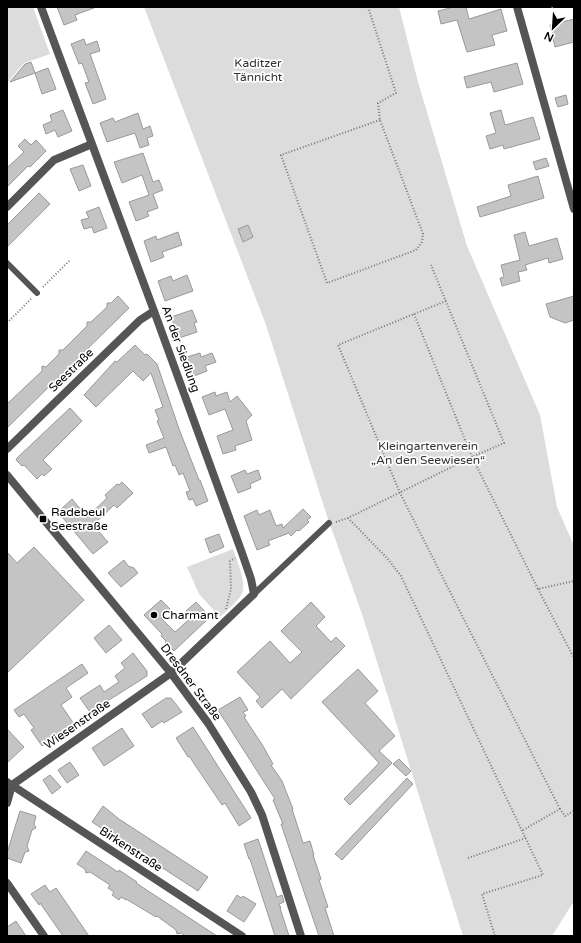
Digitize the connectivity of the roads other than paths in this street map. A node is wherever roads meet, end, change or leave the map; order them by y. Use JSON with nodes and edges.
{"nodes":[{"id":1,"x":41,"y":7,"type":"edge"},
{"id":2,"x":516,"y":7,"type":"edge"},
{"id":3,"x":92,"y":144,"type":"junction"},
{"id":4,"x":7,"y":207,"type":"edge"},
{"id":5,"x":574,"y":209,"type":"edge"},
{"id":6,"x":7,"y":263,"type":"edge"},
{"id":7,"x":37,"y":293,"type":"dead end"},
{"id":8,"x":154,"y":311,"type":"junction"},
{"id":9,"x":7,"y":449,"type":"edge"},
{"id":10,"x":7,"y":475,"type":"edge"},
{"id":11,"x":329,"y":523,"type":"road end"},
{"id":12,"x":254,"y":594,"type":"junction"},
{"id":13,"x":171,"y":673,"type":"junction"},
{"id":14,"x":10,"y":784,"type":"edge"},
{"id":15,"x":7,"y":802,"type":"edge"},
{"id":16,"x":7,"y":883,"type":"edge"},
{"id":17,"x":44,"y":936,"type":"edge"},
{"id":18,"x":242,"y":936,"type":"edge"},
{"id":19,"x":301,"y":936,"type":"edge"}],
"edges":[{"from":1,"to":3,"type":"street","name":"An der Siedlung"},
{"from":2,"to":5,"type":"street"},
{"from":3,"to":4,"type":"street"},
{"from":3,"to":8,"type":"street","name":"An der Siedlung"},
{"from":6,"to":7,"type":"lane"},
{"from":8,"to":9,"type":"street","name":"Seestraße"},
{"from":8,"to":12,"type":"street","name":"An der Siedlung"},
{"from":10,"to":13,"type":"street","name":"Dresdner Straße"},
{"from":11,"to":12,"type":"lane"},
{"from":12,"to":13,"type":"street"},
{"from":13,"to":14,"type":"street","name":"Wiesenstraße"},
{"from":13,"to":19,"type":"street","name":"Dresdner Straße"},
{"from":14,"to":15,"type":"street"},
{"from":14,"to":18,"type":"street","name":"Birkenstraße"},
{"from":16,"to":17,"type":"street"}]}
